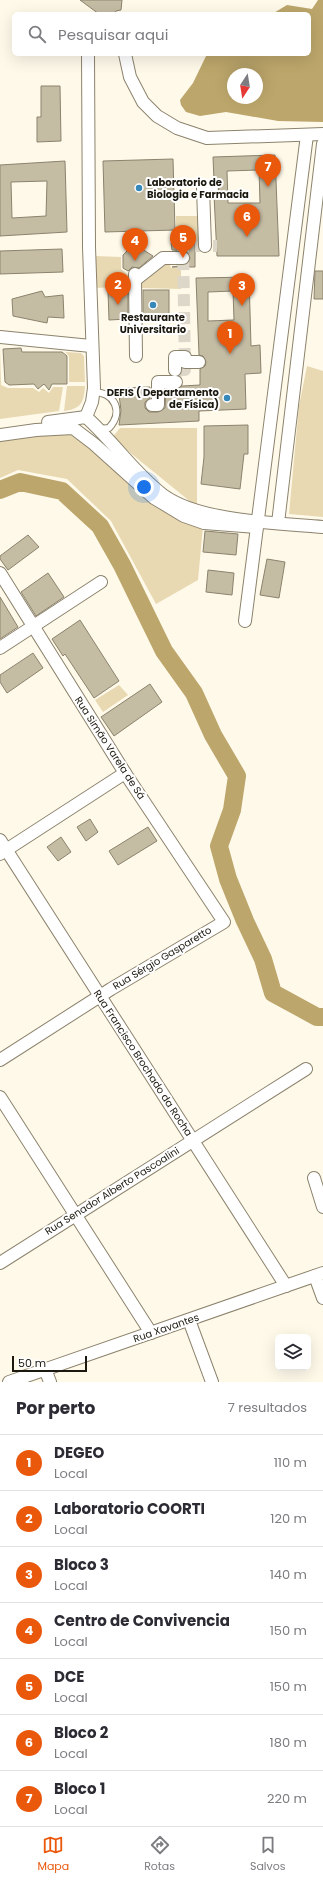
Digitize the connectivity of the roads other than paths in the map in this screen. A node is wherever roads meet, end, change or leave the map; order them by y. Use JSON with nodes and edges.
{"nodes":[{"id":1,"x":88,"y":56,"type":"edge"},
{"id":2,"x":125,"y":56,"type":"edge"},
{"id":3,"x":323,"y":134,"type":"edge"},
{"id":4,"x":307,"y":135,"type":"junction"},
{"id":5,"x":323,"y":144,"type":"edge"},
{"id":6,"x":212,"y":188,"type":"dead end"},
{"id":7,"x":205,"y":246,"type":"dead end"},
{"id":8,"x":183,"y":258,"type":"dead end"},
{"id":9,"x":0,"y":337,"type":"edge"},
{"id":10,"x":92,"y":346,"type":"junction"},
{"id":11,"x":136,"y":356,"type":"dead end"},
{"id":12,"x":199,"y":362,"type":"dead end"},
{"id":13,"x":93,"y":392,"type":"junction"},
{"id":14,"x":152,"y":405,"type":"dead end"},
{"id":15,"x":86,"y":417,"type":"junction"},
{"id":16,"x":0,"y":428,"type":"edge"},
{"id":17,"x":99,"y":429,"type":"junction"},
{"id":18,"x":0,"y":435,"type":"edge"},
{"id":19,"x":278,"y":523,"type":"junction"},
{"id":20,"x":257,"y":524,"type":"junction"},
{"id":21,"x":323,"y":527,"type":"edge"},
{"id":22,"x":0,"y":573,"type":"edge"},
{"id":23,"x":101,"y":582,"type":"dead end"},
{"id":24,"x":245,"y":621,"type":"dead end"},
{"id":25,"x":32,"y":626,"type":"junction"},
{"id":26,"x":0,"y":648,"type":"edge"},
{"id":27,"x":126,"y":773,"type":"junction"},
{"id":28,"x":2,"y":848,"type":"edge"},
{"id":29,"x":224,"y":922,"type":"joint"},
{"id":30,"x":100,"y":996,"type":"junction"},
{"id":31,"x":0,"y":1060,"type":"edge"},
{"id":32,"x":306,"y":1069,"type":"dead end"},
{"id":33,"x":0,"y":1097,"type":"edge"},
{"id":34,"x":192,"y":1140,"type":"junction"},
{"id":35,"x":314,"y":1178,"type":"dead end"},
{"id":36,"x":323,"y":1207,"type":"edge"},
{"id":37,"x":75,"y":1215,"type":"junction"},
{"id":38,"x":0,"y":1263,"type":"edge"},
{"id":39,"x":319,"y":1274,"type":"edge"},
{"id":40,"x":286,"y":1286,"type":"junction"},
{"id":41,"x":323,"y":1298,"type":"edge"},
{"id":42,"x":189,"y":1320,"type":"junction"},
{"id":43,"x":151,"y":1333,"type":"junction"},
{"id":44,"x":45,"y":1369,"type":"junction"},
{"id":45,"x":9,"y":1382,"type":"edge"},
{"id":46,"x":50,"y":1382,"type":"edge"},
{"id":47,"x":212,"y":1382,"type":"edge"}],
"edges":[{"from":1,"to":10,"type":"street"},
{"from":2,"to":4,"type":"street"},
{"from":3,"to":4,"type":"street"},
{"from":4,"to":20,"type":"street"},
{"from":5,"to":19,"type":"street"},
{"from":6,"to":7,"type":"street"},
{"from":8,"to":11,"type":"street"},
{"from":9,"to":10,"type":"street"},
{"from":10,"to":13,"type":"street"},
{"from":12,"to":14,"type":"street"},
{"from":13,"to":15,"type":"street"},
{"from":13,"to":17,"type":"lane"},
{"from":15,"to":16,"type":"street"},
{"from":15,"to":17,"type":"street"},
{"from":17,"to":20,"type":"street"},
{"from":18,"to":20,"type":"street"},
{"from":19,"to":20,"type":"street"},
{"from":19,"to":21,"type":"street"},
{"from":20,"to":24,"type":"street"},
{"from":22,"to":25,"type":"street","name":"Rua Simão Varela de Sá"},
{"from":23,"to":25,"type":"street"},
{"from":25,"to":26,"type":"street"},
{"from":25,"to":27,"type":"street","name":"Rua Simão Varela de Sá"},
{"from":27,"to":28,"type":"street"},
{"from":27,"to":29,"type":"street","name":"Rua Simão Varela de Sá"},
{"from":28,"to":30,"type":"street","name":"Rua Francisco Brochado da Rocha"},
{"from":29,"to":30,"type":"street","name":"Rua Sérgio Gasparetto"},
{"from":30,"to":31,"type":"street","name":"Rua Sérgio Gasparetto"},
{"from":30,"to":34,"type":"street","name":"Rua Francisco Brochado da Rocha"},
{"from":32,"to":34,"type":"street","name":"Rua Senador Alberto Pascoalini"},
{"from":33,"to":37,"type":"street"},
{"from":34,"to":37,"type":"street","name":"Rua Senador Alberto Pascoalini"},
{"from":34,"to":40,"type":"street","name":"Rua Francisco Brochado da Rocha"},
{"from":35,"to":36,"type":"street"},
{"from":37,"to":38,"type":"street","name":"Rua Senador Alberto Pascoalini"},
{"from":37,"to":43,"type":"street"},
{"from":39,"to":40,"type":"street","name":"Rua Xavantes"},
{"from":39,"to":41,"type":"street"},
{"from":40,"to":42,"type":"street","name":"Rua Xavantes"},
{"from":42,"to":43,"type":"street","name":"Rua Xavantes"},
{"from":42,"to":47,"type":"street"},
{"from":43,"to":44,"type":"street","name":"Rua Xavantes"},
{"from":44,"to":45,"type":"street","name":"Rua Xavantes"},
{"from":44,"to":46,"type":"street"}]}
